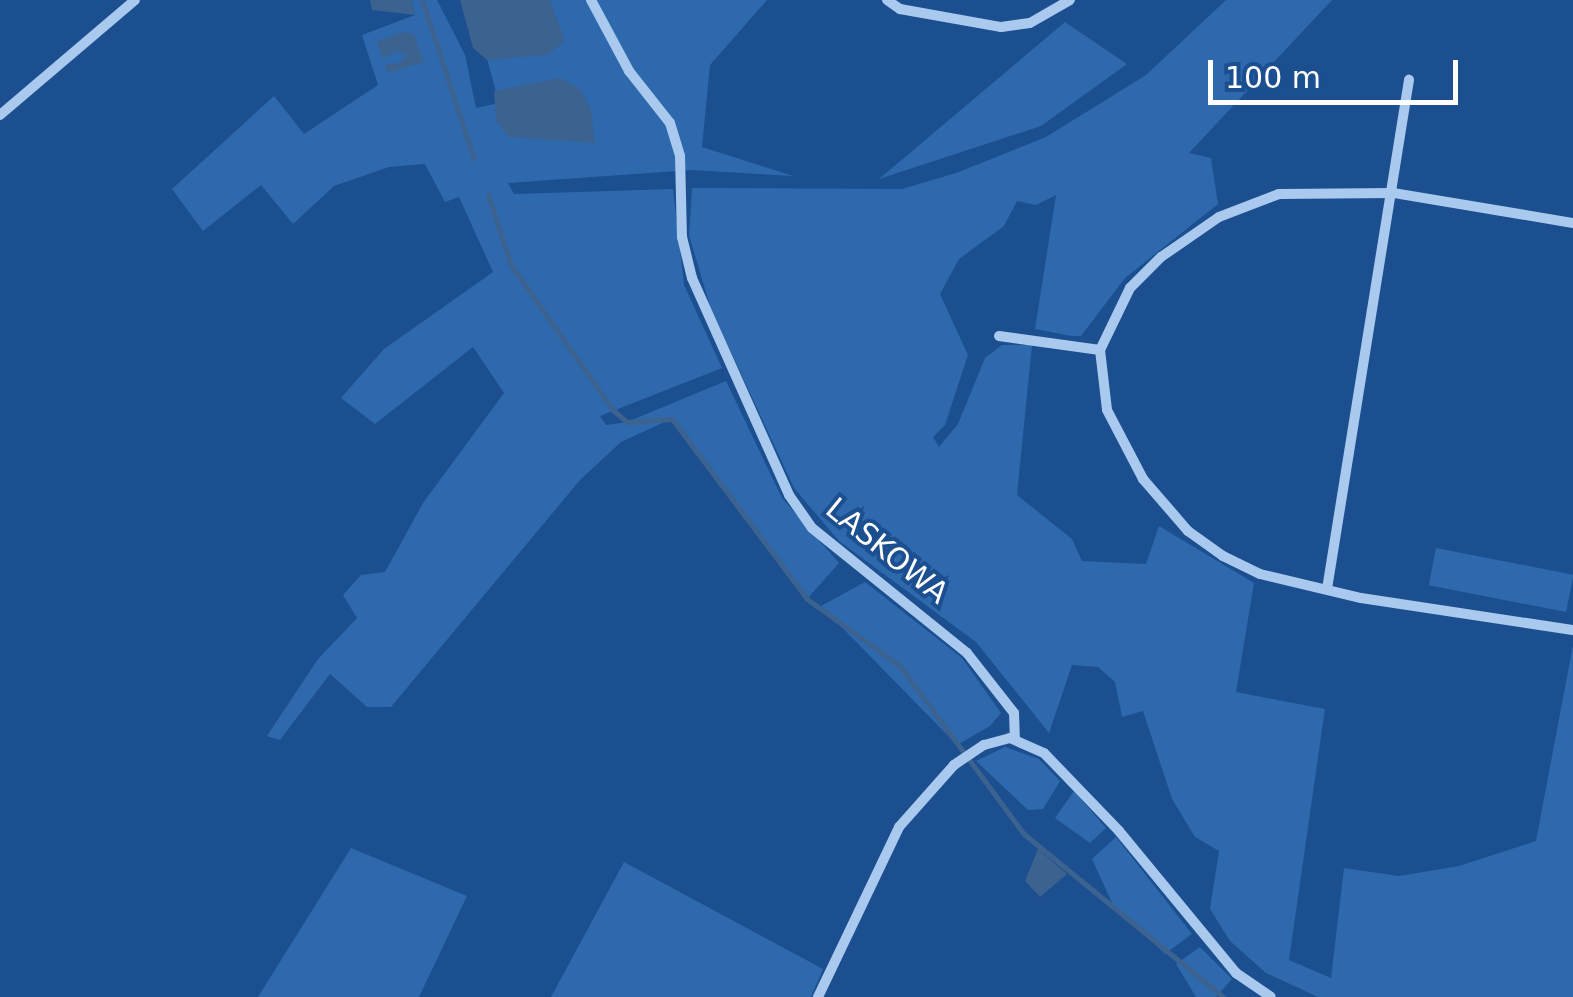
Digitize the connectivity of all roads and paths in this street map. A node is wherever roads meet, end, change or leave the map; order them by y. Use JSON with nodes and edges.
{"nodes":[{"id":1,"x":135,"y":0,"type":"edge"},
{"id":2,"x":591,"y":0,"type":"edge"},
{"id":3,"x":887,"y":0,"type":"edge"},
{"id":4,"x":1070,"y":0,"type":"edge"},
{"id":5,"x":1409,"y":80,"type":"dead end"},
{"id":6,"x":0,"y":115,"type":"edge"},
{"id":7,"x":1394,"y":193,"type":"junction"},
{"id":8,"x":1573,"y":223,"type":"edge"},
{"id":9,"x":999,"y":336,"type":"dead end"},
{"id":10,"x":1100,"y":350,"type":"junction"},
{"id":11,"x":1327,"y":589,"type":"junction"},
{"id":12,"x":1573,"y":630,"type":"edge"},
{"id":13,"x":1015,"y":738,"type":"junction"},
{"id":14,"x":818,"y":997,"type":"edge"},
{"id":15,"x":1270,"y":997,"type":"edge"}],
"edges":[{"from":1,"to":6,"type":"street"},
{"from":2,"to":13,"type":"street","name":"LASKOWA"},
{"from":3,"to":4,"type":"street"},
{"from":5,"to":7,"type":"street"},
{"from":7,"to":8,"type":"street"},
{"from":7,"to":10,"type":"street"},
{"from":7,"to":11,"type":"street"},
{"from":9,"to":10,"type":"street"},
{"from":10,"to":11,"type":"street"},
{"from":11,"to":12,"type":"street"},
{"from":13,"to":14,"type":"street"},
{"from":13,"to":15,"type":"street"}]}
